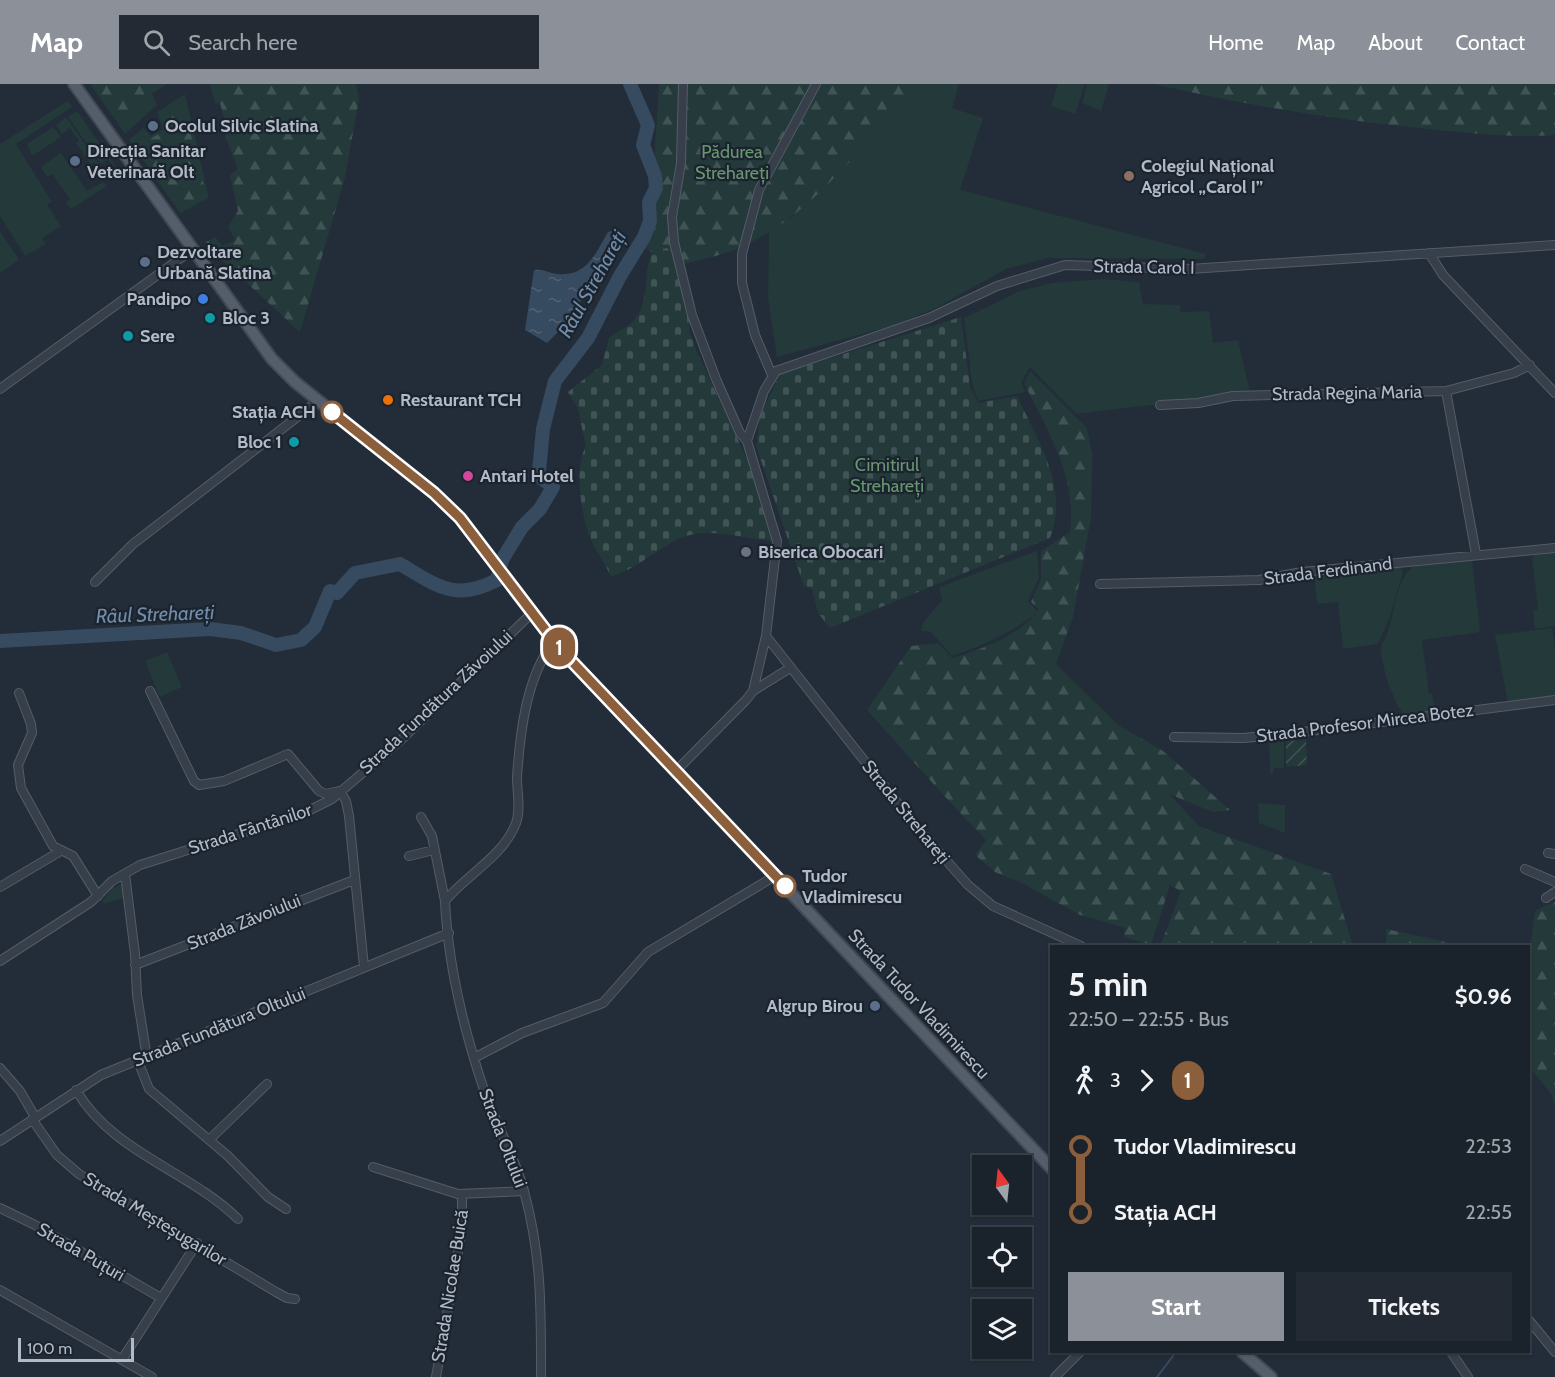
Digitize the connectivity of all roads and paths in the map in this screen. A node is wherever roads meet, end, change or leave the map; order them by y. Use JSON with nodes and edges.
{"nodes":[{"id":1,"x":74,"y":84,"type":"edge"},
{"id":2,"x":683,"y":84,"type":"edge"},
{"id":3,"x":816,"y":84,"type":"edge"},
{"id":4,"x":1555,"y":245,"type":"edge"},
{"id":5,"x":192,"y":250,"type":"junction"},
{"id":6,"x":1429,"y":253,"type":"junction"},
{"id":7,"x":1530,"y":365,"type":"junction"},
{"id":8,"x":772,"y":375,"type":"junction"},
{"id":9,"x":0,"y":389,"type":"edge"},
{"id":10,"x":1446,"y":391,"type":"junction"},
{"id":11,"x":1555,"y":393,"type":"edge"},
{"id":12,"x":318,"y":401,"type":"junction"},
{"id":13,"x":1160,"y":405,"type":"dead end"},
{"id":14,"x":747,"y":441,"type":"junction"},
{"id":15,"x":1555,"y":548,"type":"edge"},
{"id":16,"x":1476,"y":554,"type":"junction"},
{"id":17,"x":95,"y":582,"type":"dead end"},
{"id":18,"x":1100,"y":584,"type":"dead end"},
{"id":19,"x":532,"y":613,"type":"junction"},
{"id":20,"x":766,"y":636,"type":"junction"},
{"id":21,"x":554,"y":642,"type":"junction"},
{"id":22,"x":790,"y":668,"type":"junction"},
{"id":23,"x":150,"y":691,"type":"dead end"},
{"id":24,"x":753,"y":691,"type":"junction"},
{"id":25,"x":19,"y":693,"type":"dead end"},
{"id":26,"x":1555,"y":700,"type":"edge"},
{"id":27,"x":1174,"y":737,"type":"dead end"},
{"id":28,"x":676,"y":771,"type":"junction"},
{"id":29,"x":340,"y":791,"type":"junction"},
{"id":30,"x":422,"y":817,"type":"dead end"},
{"id":31,"x":434,"y":850,"type":"junction"},
{"id":32,"x":59,"y":852,"type":"junction"},
{"id":33,"x":409,"y":856,"type":"dead end"},
{"id":34,"x":1525,"y":869,"type":"dead end"},
{"id":35,"x":125,"y":874,"type":"junction"},
{"id":36,"x":775,"y":876,"type":"junction"},
{"id":37,"x":354,"y":880,"type":"junction"},
{"id":38,"x":1555,"y":882,"type":"edge"},
{"id":39,"x":0,"y":886,"type":"edge"},
{"id":40,"x":1555,"y":892,"type":"edge"},
{"id":41,"x":98,"y":896,"type":"junction"},
{"id":42,"x":1546,"y":898,"type":"dead end"},
{"id":43,"x":445,"y":901,"type":"junction"},
{"id":44,"x":449,"y":933,"type":"junction"},
{"id":45,"x":1079,"y":945,"type":"edge"},
{"id":46,"x":0,"y":961,"type":"edge"},
{"id":47,"x":135,"y":965,"type":"junction"},
{"id":48,"x":364,"y":967,"type":"junction"},
{"id":49,"x":147,"y":1058,"type":"junction"},
{"id":50,"x":474,"y":1058,"type":"junction"},
{"id":51,"x":138,"y":1061,"type":"junction"},
{"id":52,"x":0,"y":1068,"type":"edge"},
{"id":53,"x":267,"y":1084,"type":"dead end"},
{"id":54,"x":76,"y":1090,"type":"junction"},
{"id":55,"x":34,"y":1118,"type":"junction"},
{"id":56,"x":209,"y":1140,"type":"junction"},
{"id":57,"x":0,"y":1141,"type":"edge"},
{"id":58,"x":373,"y":1167,"type":"dead end"},
{"id":59,"x":1050,"y":1167,"type":"edge"},
{"id":60,"x":524,"y":1191,"type":"junction"},
{"id":61,"x":462,"y":1194,"type":"junction"},
{"id":62,"x":0,"y":1208,"type":"edge"},
{"id":63,"x":286,"y":1209,"type":"dead end"},
{"id":64,"x":238,"y":1219,"type":"dead end"},
{"id":65,"x":197,"y":1243,"type":"junction"},
{"id":66,"x":0,"y":1290,"type":"edge"},
{"id":67,"x":161,"y":1298,"type":"junction"},
{"id":68,"x":296,"y":1299,"type":"dead end"},
{"id":69,"x":1530,"y":1321,"type":"edge"},
{"id":70,"x":1555,"y":1352,"type":"edge"},
{"id":71,"x":1079,"y":1353,"type":"edge"},
{"id":72,"x":1243,"y":1353,"type":"edge"},
{"id":73,"x":1452,"y":1353,"type":"edge"},
{"id":74,"x":123,"y":1359,"type":"junction"},
{"id":75,"x":152,"y":1377,"type":"edge"},
{"id":76,"x":436,"y":1377,"type":"edge"},
{"id":77,"x":541,"y":1377,"type":"edge"},
{"id":78,"x":1055,"y":1377,"type":"edge"},
{"id":79,"x":1271,"y":1377,"type":"edge"},
{"id":80,"x":1468,"y":1377,"type":"edge"}],
"edges":[{"from":1,"to":5,"type":"main road","name":"Strada Tudor Vladimirescu"},
{"from":2,"to":14,"type":"street"},
{"from":3,"to":8,"type":"street"},
{"from":4,"to":6,"type":"street","name":"Strada Carol I"},
{"from":5,"to":9,"type":"street"},
{"from":5,"to":12,"type":"main road","name":"Strada Tudor Vladimirescu"},
{"from":6,"to":7,"type":"street"},
{"from":6,"to":8,"type":"street","name":"Strada Carol I"},
{"from":7,"to":10,"type":"street","name":"Strada Regina Maria"},
{"from":7,"to":11,"type":"street"},
{"from":8,"to":14,"type":"street"},
{"from":10,"to":13,"type":"street","name":"Strada Regina Maria"},
{"from":10,"to":16,"type":"street"},
{"from":12,"to":17,"type":"street"},
{"from":12,"to":19,"type":"main road","name":"Strada Tudor Vladimirescu"},
{"from":14,"to":20,"type":"street"},
{"from":15,"to":16,"type":"street","name":"Strada Ferdinand"},
{"from":16,"to":18,"type":"street","name":"Strada Ferdinand"},
{"from":19,"to":21,"type":"main road","name":"Strada Tudor Vladimirescu"},
{"from":19,"to":29,"type":"street","name":"Strada Fundătura Zăvoiului"},
{"from":20,"to":22,"type":"street","name":"Strada Strehareți"},
{"from":20,"to":24,"type":"street"},
{"from":21,"to":28,"type":"main road","name":"Strada Tudor Vladimirescu"},
{"from":21,"to":43,"type":"street"},
{"from":22,"to":24,"type":"street"},
{"from":22,"to":45,"type":"street","name":"Strada Strehareți"},
{"from":23,"to":29,"type":"street"},
{"from":24,"to":28,"type":"street"},
{"from":25,"to":32,"type":"street"},
{"from":26,"to":27,"type":"street","name":"Strada Profesor Mircea Botez"},
{"from":28,"to":36,"type":"main road","name":"Strada Tudor Vladimirescu"},
{"from":29,"to":35,"type":"street","name":"Strada Fântânilor"},
{"from":29,"to":37,"type":"street"},
{"from":30,"to":31,"type":"street","name":"Strada Oltului"},
{"from":31,"to":33,"type":"street"},
{"from":31,"to":43,"type":"street","name":"Strada Oltului"},
{"from":32,"to":39,"type":"street"},
{"from":32,"to":41,"type":"street"},
{"from":34,"to":38,"type":"street"},
{"from":35,"to":41,"type":"street","name":"Strada Fântânilor"},
{"from":35,"to":47,"type":"street"},
{"from":36,"to":50,"type":"street"},
{"from":36,"to":59,"type":"main road","name":"Strada Tudor Vladimirescu"},
{"from":37,"to":47,"type":"street","name":"Strada Zăvoiului"},
{"from":37,"to":48,"type":"street"},
{"from":40,"to":42,"type":"street"},
{"from":41,"to":46,"type":"street","name":"Strada Fântânilor"},
{"from":43,"to":44,"type":"street","name":"Strada Oltului"},
{"from":44,"to":48,"type":"street","name":"Strada Fundătura Oltului"},
{"from":44,"to":50,"type":"street","name":"Strada Oltului"},
{"from":47,"to":49,"type":"street"},
{"from":48,"to":49,"type":"street","name":"Strada Fundătura Oltului"},
{"from":49,"to":51,"type":"street","name":"Strada Fundătura Oltului"},
{"from":50,"to":60,"type":"street","name":"Strada Oltului"},
{"from":51,"to":54,"type":"street","name":"Strada Fundătura Oltului"},
{"from":51,"to":56,"type":"street"},
{"from":52,"to":55,"type":"street","name":"Strada Meșteșugarilor"},
{"from":53,"to":56,"type":"street"},
{"from":54,"to":55,"type":"street","name":"Strada Fundătura Oltului"},
{"from":54,"to":64,"type":"street"},
{"from":55,"to":57,"type":"street","name":"Strada Fundătura Oltului"},
{"from":55,"to":65,"type":"street","name":"Strada Meșteșugarilor"},
{"from":56,"to":63,"type":"street"},
{"from":58,"to":61,"type":"street","name":"Strada Nicolae Buică"},
{"from":60,"to":61,"type":"street","name":"Strada Nicolae Buică"},
{"from":60,"to":77,"type":"street","name":"Strada Oltului"},
{"from":61,"to":76,"type":"street","name":"Strada Nicolae Buică"},
{"from":62,"to":67,"type":"street","name":"Strada Puțuri"},
{"from":65,"to":67,"type":"street"},
{"from":65,"to":68,"type":"street","name":"Strada Meșteșugarilor"},
{"from":66,"to":74,"type":"street"},
{"from":67,"to":74,"type":"street"},
{"from":69,"to":70,"type":"street"},
{"from":71,"to":78,"type":"street"},
{"from":72,"to":79,"type":"main road"},
{"from":73,"to":80,"type":"street"},
{"from":74,"to":75,"type":"street"}]}
